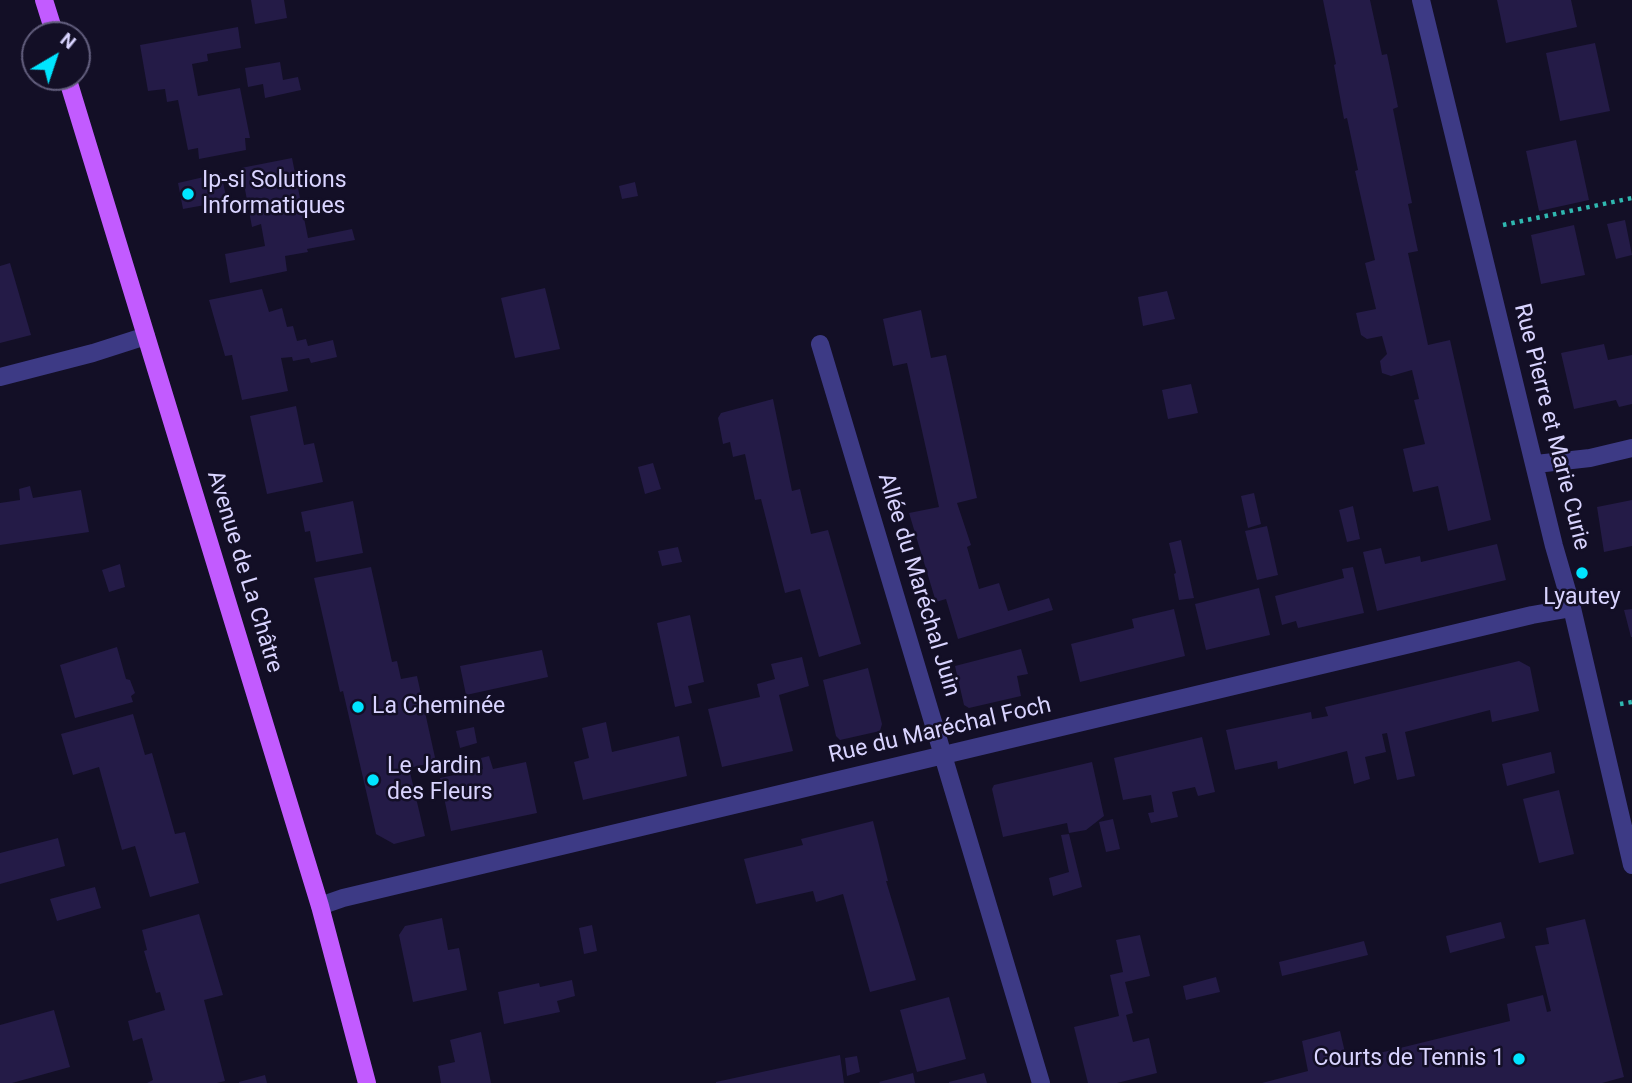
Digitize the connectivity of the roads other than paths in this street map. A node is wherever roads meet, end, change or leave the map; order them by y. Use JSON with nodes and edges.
{"nodes":[{"id":1,"x":44,"y":0,"type":"edge"},
{"id":2,"x":1420,"y":0,"type":"edge"},
{"id":3,"x":50,"y":21,"type":"edge"},
{"id":4,"x":72,"y":91,"type":"edge"},
{"id":5,"x":146,"y":335,"type":"junction"},
{"id":6,"x":820,"y":344,"type":"dead end"},
{"id":7,"x":0,"y":377,"type":"edge"},
{"id":8,"x":1632,"y":448,"type":"edge"},
{"id":9,"x":1536,"y":464,"type":"junction"},
{"id":10,"x":1572,"y":608,"type":"junction"},
{"id":11,"x":944,"y":756,"type":"junction"},
{"id":12,"x":1632,"y":865,"type":"edge"},
{"id":13,"x":320,"y":905,"type":"junction"},
{"id":14,"x":367,"y":1083,"type":"edge"},
{"id":15,"x":1041,"y":1083,"type":"edge"}],
"edges":[{"from":1,"to":3,"type":"main road"},
{"from":2,"to":9,"type":"street","name":"Rue Pierre et Marie Curie"},
{"from":4,"to":5,"type":"main road","name":"Avenue de La Châtre"},
{"from":5,"to":7,"type":"street"},
{"from":5,"to":13,"type":"main road","name":"Avenue de La Châtre"},
{"from":6,"to":11,"type":"street","name":"Allée du Maréchal Juin"},
{"from":8,"to":9,"type":"street"},
{"from":9,"to":10,"type":"street","name":"Rue Pierre et Marie Curie"},
{"from":10,"to":11,"type":"street","name":"Rue du Maréchal Foch"},
{"from":10,"to":12,"type":"street","name":"Rue Pierre et Marie Curie"},
{"from":11,"to":13,"type":"street","name":"Rue du Maréchal Foch"},
{"from":11,"to":15,"type":"street","name":"Allée du Maréchal Juin"},
{"from":13,"to":14,"type":"main road","name":"Avenue de La Châtre"}]}
